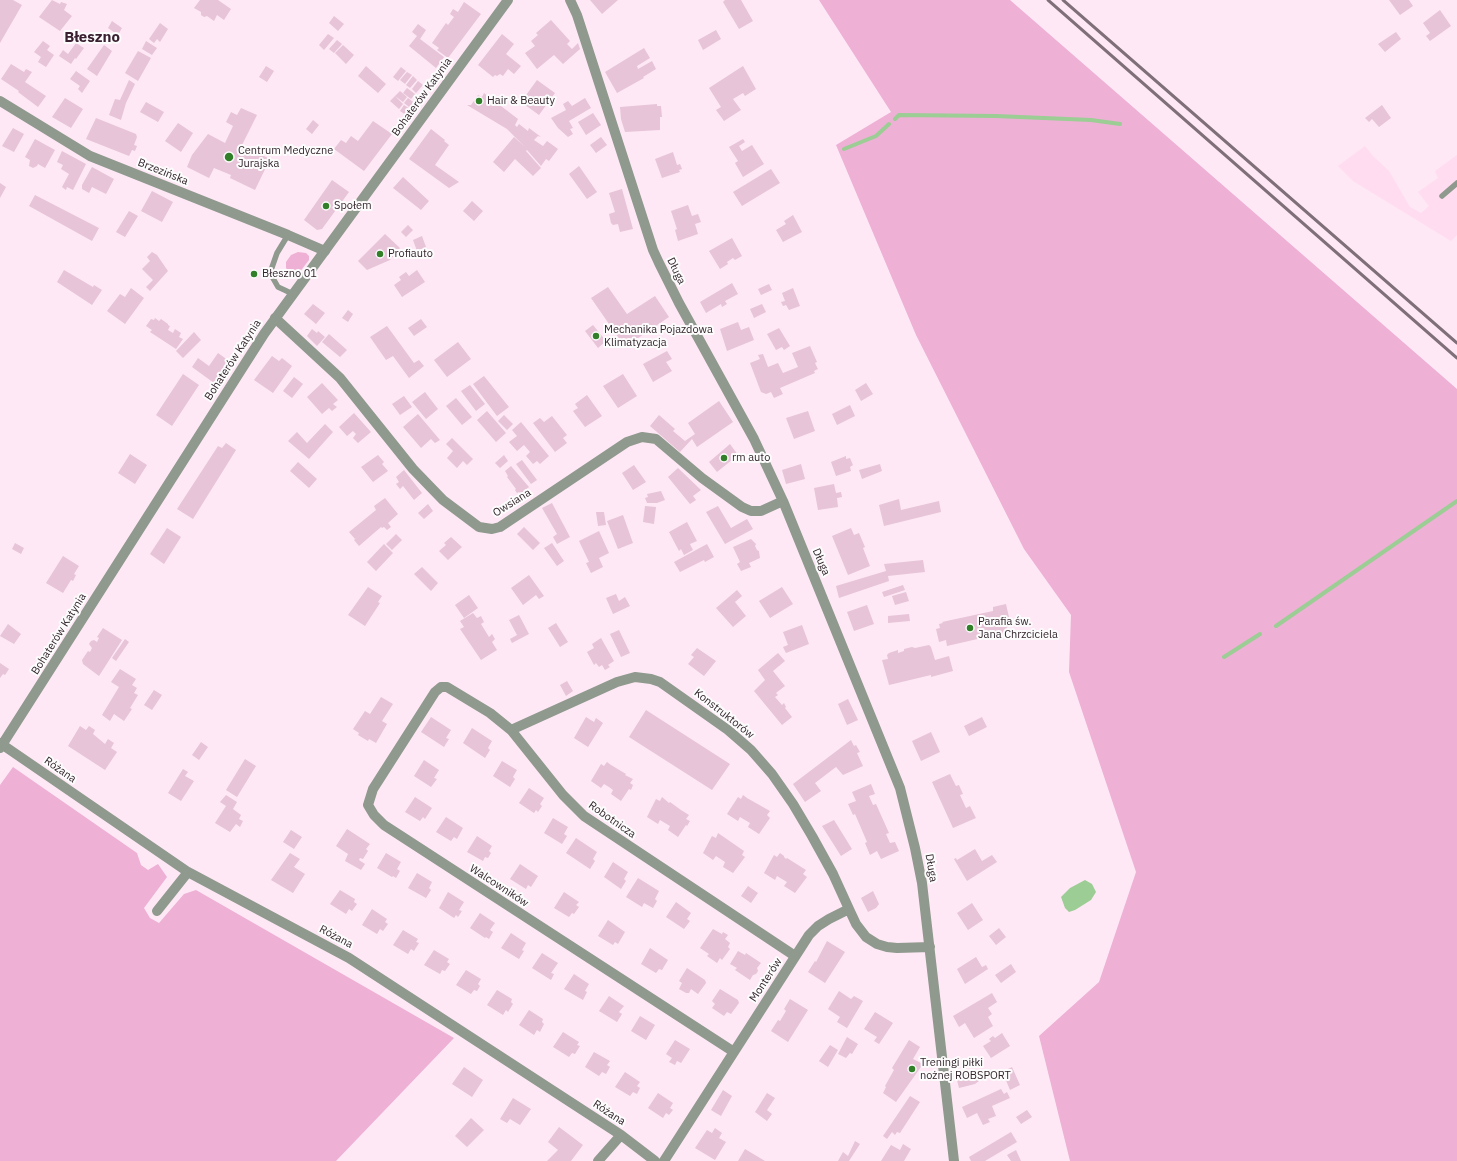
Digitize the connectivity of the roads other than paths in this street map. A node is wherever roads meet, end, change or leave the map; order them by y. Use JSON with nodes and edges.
{"nodes":[{"id":1,"x":508,"y":0,"type":"edge"},
{"id":2,"x":570,"y":0,"type":"edge"},
{"id":3,"x":0,"y":101,"type":"edge"},
{"id":4,"x":1457,"y":183,"type":"edge"},
{"id":5,"x":1442,"y":196,"type":"dead end"},
{"id":6,"x":288,"y":235,"type":"junction"},
{"id":7,"x":325,"y":251,"type":"junction"},
{"id":8,"x":293,"y":294,"type":"junction"},
{"id":9,"x":275,"y":318,"type":"junction"},
{"id":10,"x":783,"y":501,"type":"junction"},
{"id":11,"x":435,"y":692,"type":"joint"},
{"id":12,"x":511,"y":730,"type":"junction"},
{"id":13,"x":1,"y":745,"type":"edge"},
{"id":14,"x":188,"y":872,"type":"junction"},
{"id":15,"x":849,"y":909,"type":"junction"},
{"id":16,"x":157,"y":911,"type":"dead end"},
{"id":17,"x":930,"y":948,"type":"junction"},
{"id":18,"x":795,"y":956,"type":"junction"},
{"id":19,"x":734,"y":1052,"type":"junction"},
{"id":20,"x":621,"y":1135,"type":"junction"},
{"id":21,"x":598,"y":1161,"type":"edge"},
{"id":22,"x":656,"y":1161,"type":"edge"},
{"id":23,"x":664,"y":1161,"type":"edge"},
{"id":24,"x":954,"y":1161,"type":"edge"}],
"edges":[{"from":1,"to":7,"type":"street","name":"Bohaterów Katynia"},
{"from":2,"to":10,"type":"street","name":"Długa"},
{"from":3,"to":6,"type":"street","name":"Brzezińska"},
{"from":4,"to":5,"type":"lane"},
{"from":6,"to":7,"type":"street","name":"Brzezińska"},
{"from":6,"to":8,"type":"lane"},
{"from":7,"to":8,"type":"street","name":"Bohaterów Katynia"},
{"from":8,"to":9,"type":"street","name":"Bohaterów Katynia"},
{"from":9,"to":10,"type":"street","name":"Owsiana"},
{"from":9,"to":13,"type":"street","name":"Bohaterów Katynia"},
{"from":10,"to":17,"type":"street","name":"Długa"},
{"from":11,"to":12,"type":"street","name":"Robotnicza"},
{"from":11,"to":19,"type":"street","name":"Walcowników"},
{"from":12,"to":15,"type":"street","name":"Konstruktorów"},
{"from":12,"to":18,"type":"street","name":"Robotnicza"},
{"from":13,"to":14,"type":"street","name":"Różana"},
{"from":14,"to":16,"type":"street"},
{"from":14,"to":20,"type":"street","name":"Różana"},
{"from":15,"to":17,"type":"street"},
{"from":15,"to":18,"type":"street","name":"Monterów"},
{"from":17,"to":24,"type":"street","name":"Długa"},
{"from":18,"to":19,"type":"street","name":"Monterów"},
{"from":19,"to":23,"type":"street","name":"Monterów"},
{"from":20,"to":21,"type":"street"},
{"from":20,"to":22,"type":"street","name":"Różana"}]}
